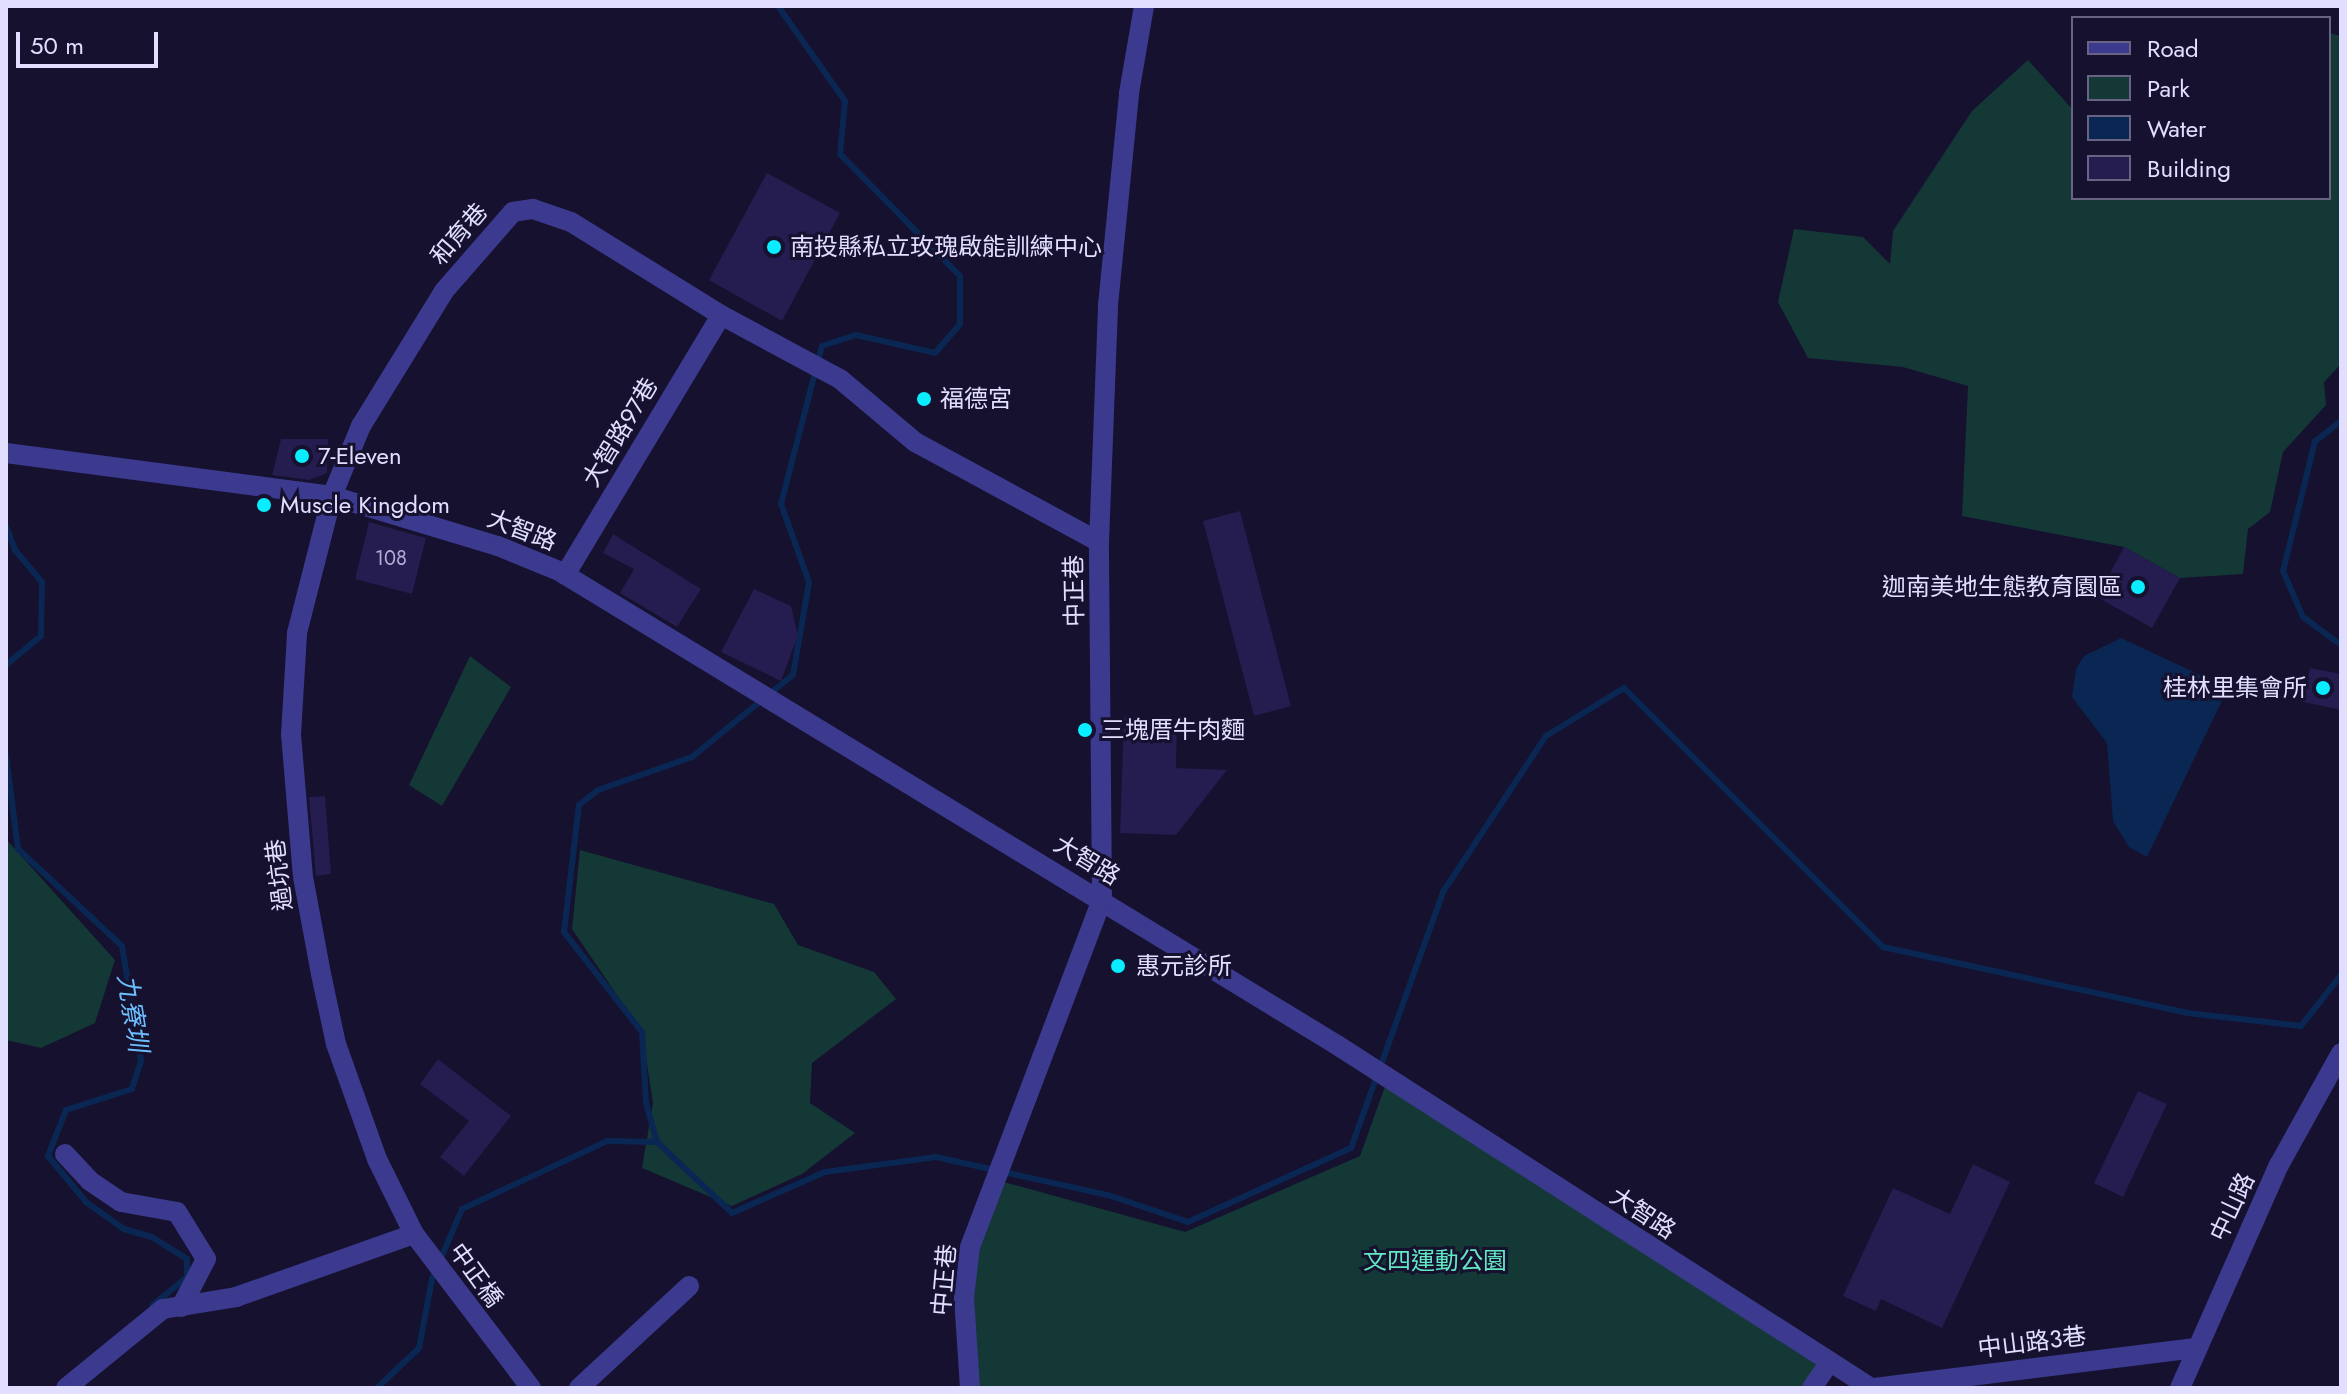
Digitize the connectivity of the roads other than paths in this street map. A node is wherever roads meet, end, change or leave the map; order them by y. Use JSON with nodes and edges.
{"nodes":[{"id":1,"x":1144,"y":6,"type":"edge"},
{"id":2,"x":721,"y":315,"type":"junction"},
{"id":3,"x":6,"y":453,"type":"edge"},
{"id":4,"x":332,"y":496,"type":"junction"},
{"id":5,"x":1099,"y":542,"type":"junction"},
{"id":6,"x":565,"y":575,"type":"junction"},
{"id":7,"x":1102,"y":899,"type":"junction"},
{"id":8,"x":2341,"y":1053,"type":"edge"},
{"id":9,"x":65,"y":1154,"type":"dead end"},
{"id":10,"x":420,"y":1242,"type":"junction"},
{"id":11,"x":689,"y":1286,"type":"dead end"},
{"id":12,"x":181,"y":1307,"type":"junction"},
{"id":13,"x":2196,"y":1348,"type":"junction"},
{"id":14,"x":1830,"y":1361,"type":"junction"},
{"id":15,"x":66,"y":1388,"type":"edge"},
{"id":16,"x":531,"y":1388,"type":"edge"},
{"id":17,"x":579,"y":1388,"type":"edge"},
{"id":18,"x":970,"y":1388,"type":"edge"},
{"id":19,"x":1812,"y":1388,"type":"edge"},
{"id":20,"x":1872,"y":1388,"type":"edge"},
{"id":21,"x":2180,"y":1388,"type":"edge"}],
"edges":[{"from":1,"to":5,"type":"street","name":"中正巷"},
{"from":2,"to":4,"type":"street","name":"和育巷"},
{"from":2,"to":5,"type":"street","name":"和育巷"},
{"from":2,"to":6,"type":"street","name":"大智路97巷"},
{"from":3,"to":4,"type":"street","name":"大智路"},
{"from":4,"to":6,"type":"street","name":"大智路"},
{"from":4,"to":10,"type":"street","name":"過坑巷"},
{"from":5,"to":7,"type":"street","name":"中正巷"},
{"from":6,"to":7,"type":"street","name":"大智路"},
{"from":7,"to":14,"type":"street","name":"大智路"},
{"from":7,"to":18,"type":"street","name":"中正巷"},
{"from":8,"to":13,"type":"street","name":"中山路"},
{"from":9,"to":12,"type":"street"},
{"from":10,"to":12,"type":"street"},
{"from":10,"to":16,"type":"street","name":"中正橋"},
{"from":11,"to":17,"type":"street"},
{"from":12,"to":15,"type":"street"},
{"from":13,"to":20,"type":"street","name":"中山路3巷"},
{"from":13,"to":21,"type":"street","name":"中山路"},
{"from":14,"to":19,"type":"street"},
{"from":14,"to":20,"type":"street","name":"大智路"}]}
